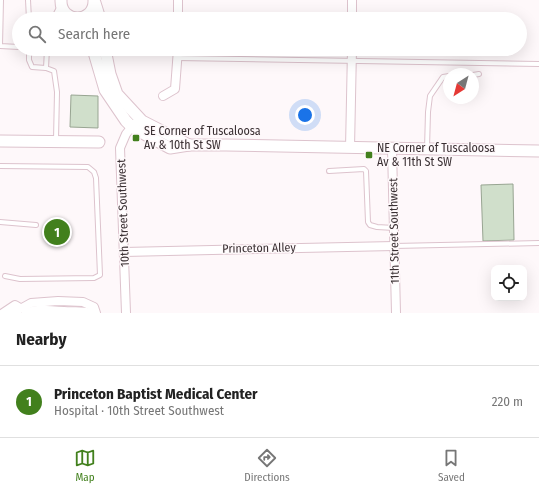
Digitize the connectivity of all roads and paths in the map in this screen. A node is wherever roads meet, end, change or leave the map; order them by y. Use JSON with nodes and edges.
{"nodes":[{"id":1,"x":1,"y":0,"type":"edge"},
{"id":2,"x":28,"y":0,"type":"edge"},
{"id":3,"x":178,"y":0,"type":"edge"},
{"id":4,"x":352,"y":0,"type":"edge"},
{"id":5,"x":94,"y":1,"type":"edge"},
{"id":6,"x":61,"y":2,"type":"edge"},
{"id":7,"x":28,"y":12,"type":"edge"},
{"id":8,"x":56,"y":12,"type":"edge"},
{"id":9,"x":64,"y":12,"type":"edge"},
{"id":10,"x":91,"y":12,"type":"edge"},
{"id":11,"x":98,"y":12,"type":"edge"},
{"id":12,"x":178,"y":12,"type":"edge"},
{"id":13,"x":352,"y":12,"type":"edge"},
{"id":14,"x":12,"y":47,"type":"edge"},
{"id":15,"x":29,"y":56,"type":"edge"},
{"id":16,"x":47,"y":56,"type":"edge"},
{"id":17,"x":95,"y":56,"type":"edge"},
{"id":18,"x":106,"y":56,"type":"edge"},
{"id":19,"x":351,"y":56,"type":"edge"},
{"id":20,"x":178,"y":58,"type":"joint"},
{"id":21,"x":351,"y":62,"type":"junction"},
{"id":22,"x":539,"y":64,"type":"edge"},
{"id":23,"x":46,"y":68,"type":"junction"},
{"id":24,"x":443,"y":77,"type":"edge"},
{"id":25,"x":163,"y":96,"type":"dead end"},
{"id":26,"x":136,"y":122,"type":"junction"},
{"id":27,"x":0,"y":141,"type":"edge"},
{"id":28,"x":56,"y":142,"type":"junction"},
{"id":29,"x":99,"y":142,"type":"dead end"},
{"id":30,"x":350,"y":148,"type":"junction"},
{"id":31,"x":392,"y":149,"type":"junction"},
{"id":32,"x":427,"y":149,"type":"junction"},
{"id":33,"x":539,"y":152,"type":"edge"},
{"id":34,"x":0,"y":166,"type":"edge"},
{"id":35,"x":329,"y":171,"type":"dead end"},
{"id":36,"x":0,"y":222,"type":"edge"},
{"id":37,"x":36,"y":226,"type":"dead end"},
{"id":38,"x":394,"y":228,"type":"junction"},
{"id":39,"x":539,"y":243,"type":"edge"},
{"id":40,"x":394,"y":246,"type":"junction"},
{"id":41,"x":124,"y":252,"type":"junction"},
{"id":42,"x":5,"y":276,"type":"dead end"},
{"id":43,"x":20,"y":311,"type":"edge"},
{"id":44,"x":2,"y":313,"type":"edge"},
{"id":45,"x":91,"y":313,"type":"edge"},
{"id":46,"x":96,"y":313,"type":"edge"},
{"id":47,"x":126,"y":313,"type":"edge"},
{"id":48,"x":396,"y":313,"type":"edge"}],
"edges":[{"from":1,"to":14,"type":"lane"},
{"from":2,"to":7,"type":"lane"},
{"from":3,"to":12,"type":"street"},
{"from":4,"to":13,"type":"street"},
{"from":5,"to":10,"type":"street"},
{"from":5,"to":11,"type":"street"},
{"from":6,"to":8,"type":"lane"},
{"from":6,"to":9,"type":"street"},
{"from":15,"to":23,"type":"lane"},
{"from":16,"to":23,"type":"lane"},
{"from":17,"to":26,"type":"street"},
{"from":18,"to":26,"type":"street"},
{"from":19,"to":21,"type":"street"},
{"from":20,"to":21,"type":"lane"},
{"from":20,"to":25,"type":"street"},
{"from":21,"to":22,"type":"lane"},
{"from":21,"to":30,"type":"street"},
{"from":23,"to":28,"type":"lane"},
{"from":24,"to":32,"type":"lane"},
{"from":26,"to":30,"type":"street"},
{"from":26,"to":41,"type":"street","name":"10th Street Southwest"},
{"from":27,"to":28,"type":"street"},
{"from":28,"to":29,"type":"street"},
{"from":30,"to":31,"type":"street"},
{"from":31,"to":32,"type":"street"},
{"from":31,"to":38,"type":"street","name":"11th Street Southwest"},
{"from":32,"to":33,"type":"street"},
{"from":34,"to":42,"type":"lane"},
{"from":35,"to":38,"type":"lane"},
{"from":36,"to":37,"type":"lane"},
{"from":38,"to":40,"type":"street","name":"11th Street Southwest"},
{"from":39,"to":40,"type":"lane"},
{"from":40,"to":41,"type":"street","name":"Princeton Alley"},
{"from":40,"to":48,"type":"street","name":"11th Street Southwest"},
{"from":41,"to":47,"type":"street","name":"10th Street Southwest"},
{"from":43,"to":44,"type":"street"},
{"from":43,"to":45,"type":"street"},
{"from":43,"to":46,"type":"street"}]}
